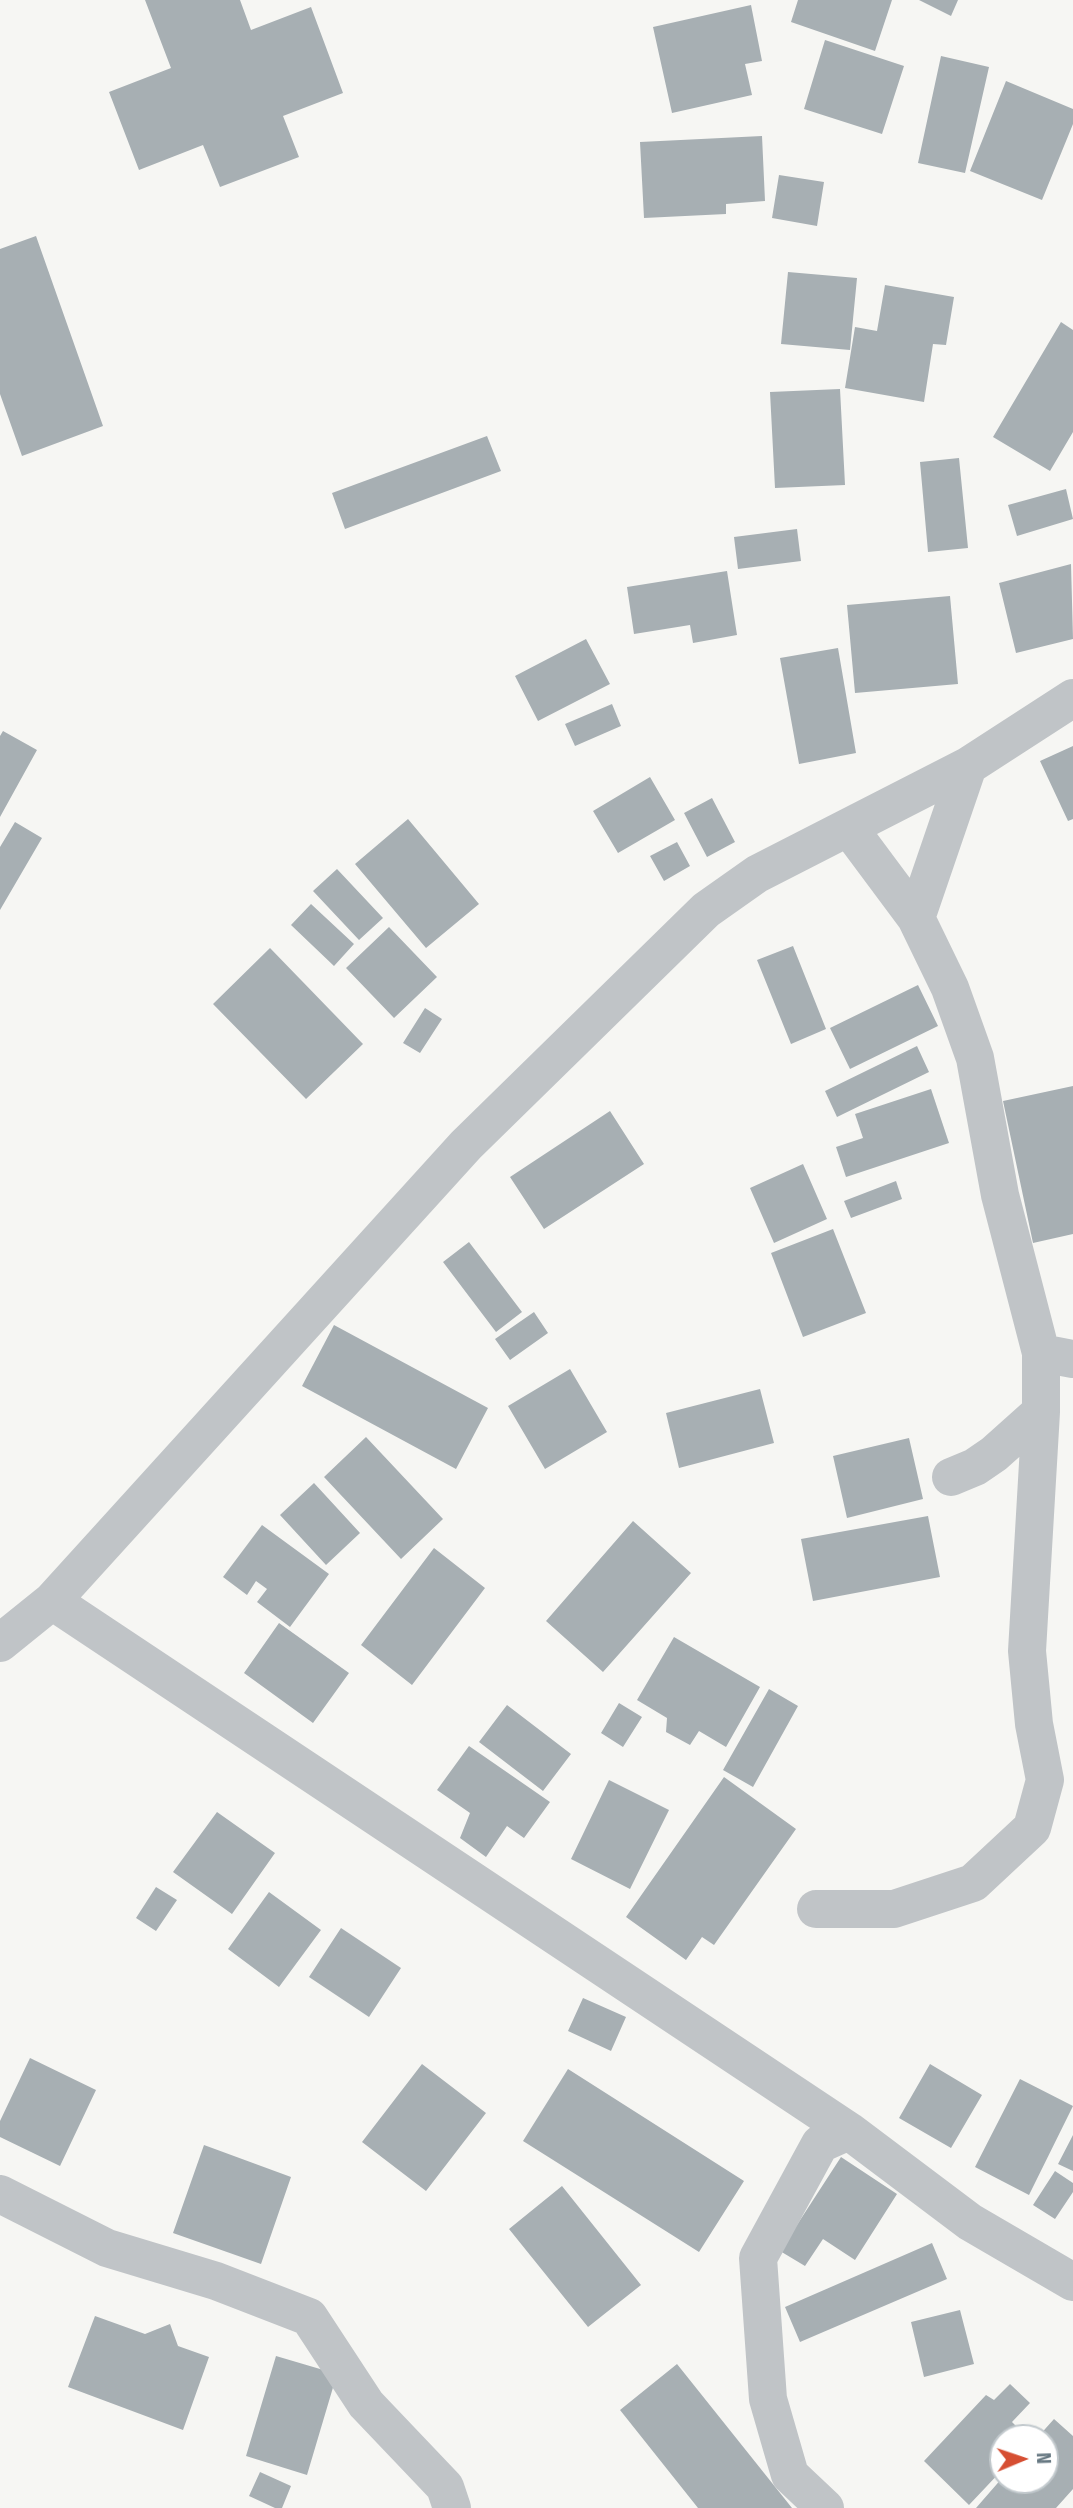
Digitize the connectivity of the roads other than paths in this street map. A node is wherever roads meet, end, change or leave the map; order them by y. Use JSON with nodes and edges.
{"nodes":[{"id":1,"x":1073,"y":698,"type":"edge"},
{"id":2,"x":968,"y":766,"type":"junction"},
{"id":3,"x":849,"y":828,"type":"junction"},
{"id":4,"x":916,"y":918,"type":"junction"},
{"id":5,"x":1057,"y":1356,"type":"edge"},
{"id":6,"x":1041,"y":1412,"type":"junction"},
{"id":7,"x":951,"y":1477,"type":"dead end"},
{"id":8,"x":52,"y":1601,"type":"junction"},
{"id":9,"x":0,"y":1643,"type":"edge"},
{"id":10,"x":1058,"y":1762,"type":"edge"},
{"id":11,"x":816,"y":1909,"type":"dead end"},
{"id":12,"x":849,"y":2131,"type":"junction"},
{"id":13,"x":0,"y":2194,"type":"edge"},
{"id":14,"x":1073,"y":2282,"type":"edge"},
{"id":15,"x":452,"y":2508,"type":"edge"},
{"id":16,"x":825,"y":2508,"type":"edge"}],
"edges":[{"from":1,"to":2,"type":"street"},
{"from":2,"to":3,"type":"street"},
{"from":2,"to":4,"type":"street"},
{"from":3,"to":4,"type":"street"},
{"from":3,"to":8,"type":"street"},
{"from":4,"to":5,"type":"street"},
{"from":5,"to":6,"type":"street"},
{"from":6,"to":7,"type":"street"},
{"from":6,"to":10,"type":"street"},
{"from":8,"to":9,"type":"street"},
{"from":8,"to":12,"type":"street"},
{"from":10,"to":11,"type":"street"},
{"from":12,"to":14,"type":"street"},
{"from":12,"to":16,"type":"street"},
{"from":13,"to":15,"type":"street"}]}
